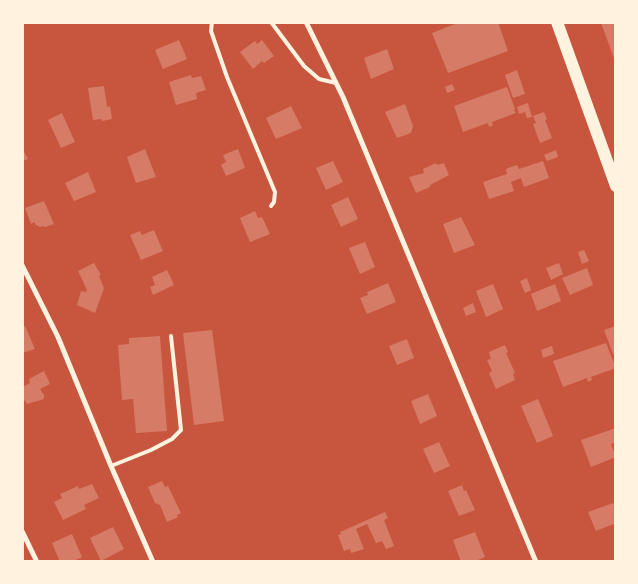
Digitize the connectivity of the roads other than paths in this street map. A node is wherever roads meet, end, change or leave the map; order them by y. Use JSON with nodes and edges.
{"nodes":[{"id":1,"x":212,"y":22,"type":"edge"},
{"id":2,"x":271,"y":22,"type":"edge"},
{"id":3,"x":306,"y":22,"type":"edge"},
{"id":4,"x":557,"y":22,"type":"edge"},
{"id":5,"x":336,"y":83,"type":"junction"},
{"id":6,"x":616,"y":186,"type":"edge"},
{"id":7,"x":271,"y":206,"type":"dead end"},
{"id":8,"x":22,"y":265,"type":"edge"},
{"id":9,"x":171,"y":336,"type":"dead end"},
{"id":10,"x":111,"y":466,"type":"junction"},
{"id":11,"x":22,"y":531,"type":"edge"},
{"id":12,"x":37,"y":562,"type":"edge"},
{"id":13,"x":152,"y":562,"type":"edge"},
{"id":14,"x":536,"y":562,"type":"edge"}],
"edges":[{"from":1,"to":7,"type":"lane"},
{"from":2,"to":5,"type":"lane"},
{"from":3,"to":5,"type":"street"},
{"from":4,"to":6,"type":"main road"},
{"from":5,"to":14,"type":"street"},
{"from":8,"to":10,"type":"street"},
{"from":9,"to":10,"type":"lane"},
{"from":10,"to":13,"type":"street"},
{"from":11,"to":12,"type":"street"}]}
